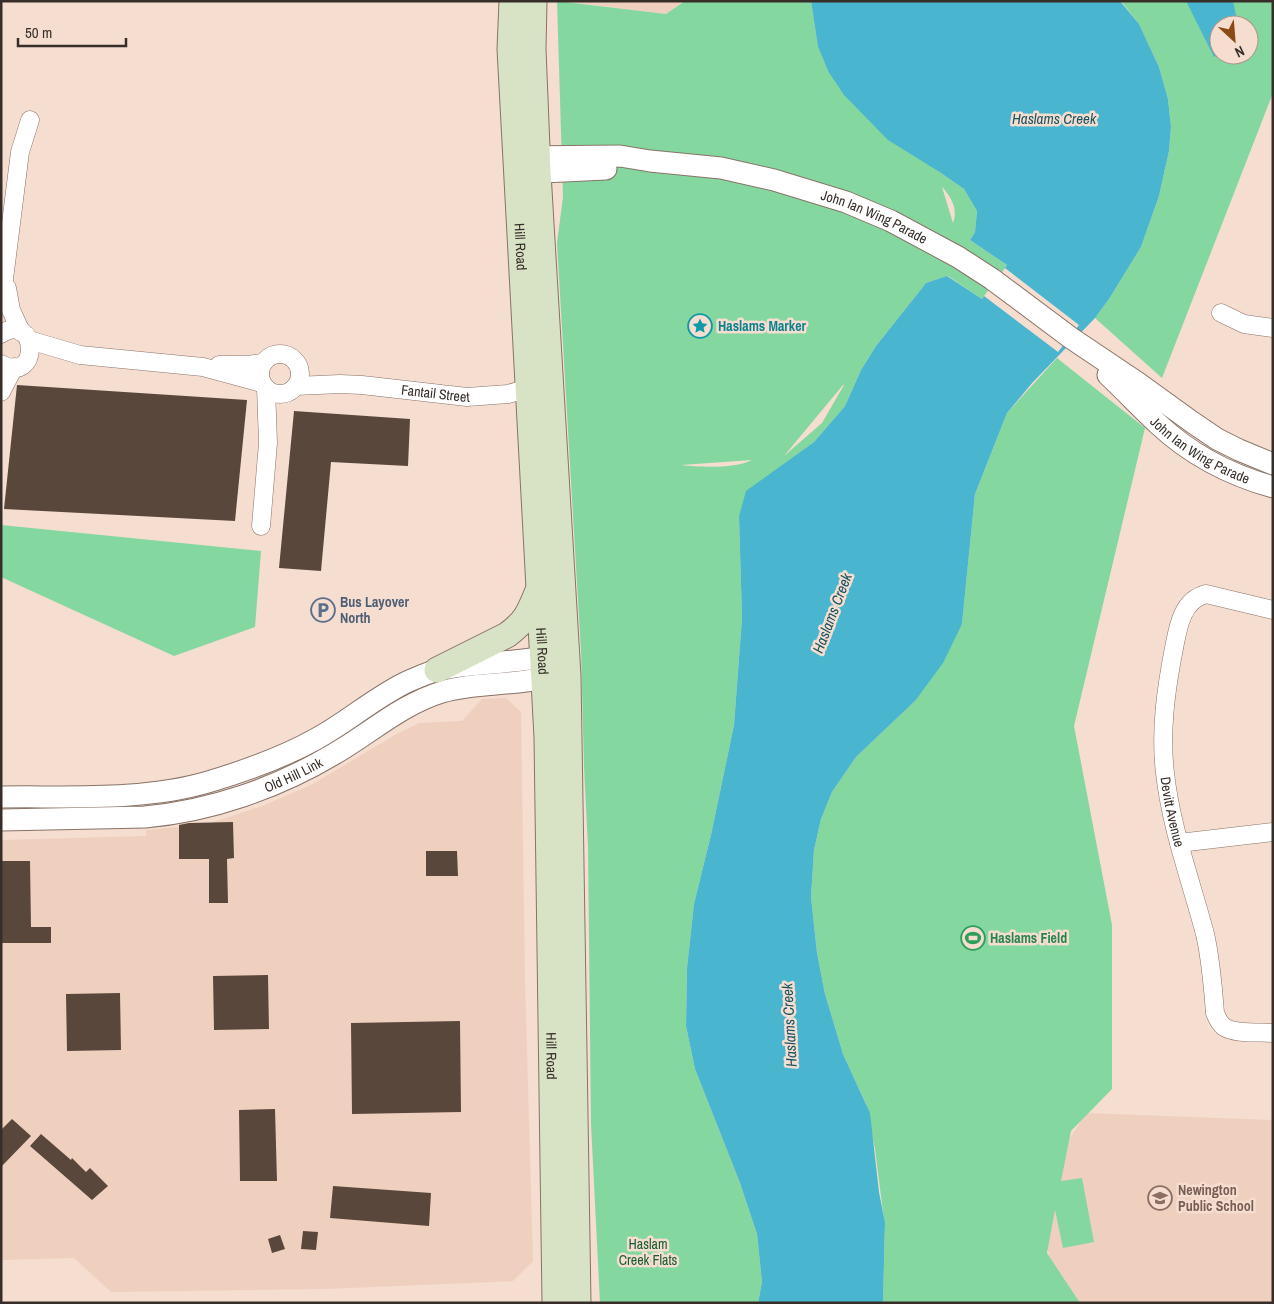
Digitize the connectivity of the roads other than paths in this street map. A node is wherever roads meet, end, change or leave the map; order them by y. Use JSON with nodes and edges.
{"nodes":[{"id":1,"x":512,"y":1,"type":"edge"},
{"id":2,"x":534,"y":1,"type":"edge"},
{"id":3,"x":30,"y":120,"type":"dead end"},
{"id":4,"x":527,"y":165,"type":"junction"},
{"id":5,"x":4,"y":280,"type":"junction"},
{"id":6,"x":1,"y":303,"type":"edge"},
{"id":7,"x":1221,"y":313,"type":"dead end"},
{"id":8,"x":1273,"y":328,"type":"edge"},
{"id":9,"x":1,"y":334,"type":"edge"},
{"id":10,"x":25,"y":336,"type":"junction"},
{"id":11,"x":1071,"y":338,"type":"junction"},
{"id":12,"x":80,"y":355,"type":"junction"},
{"id":13,"x":263,"y":363,"type":"junction"},
{"id":14,"x":14,"y":364,"type":"edge"},
{"id":15,"x":203,"y":367,"type":"junction"},
{"id":16,"x":299,"y":367,"type":"junction"},
{"id":17,"x":550,"y":368,"type":"junction"},
{"id":18,"x":340,"y":384,"type":"junction"},
{"id":19,"x":264,"y":385,"type":"junction"},
{"id":20,"x":529,"y":388,"type":"junction"},
{"id":21,"x":291,"y":390,"type":"junction"},
{"id":22,"x":1,"y":392,"type":"edge"},
{"id":23,"x":268,"y":443,"type":"junction"},
{"id":24,"x":1273,"y":464,"type":"edge"},
{"id":25,"x":1273,"y":487,"type":"edge"},
{"id":26,"x":260,"y":526,"type":"dead end"},
{"id":27,"x":539,"y":588,"type":"junction"},
{"id":28,"x":1273,"y":610,"type":"edge"},
{"id":29,"x":555,"y":667,"type":"junction"},
{"id":30,"x":437,"y":670,"type":"junction"},
{"id":31,"x":1,"y":796,"type":"edge"},
{"id":32,"x":1,"y":820,"type":"edge"},
{"id":33,"x":1273,"y":832,"type":"edge"},
{"id":34,"x":1179,"y":843,"type":"junction"},
{"id":35,"x":1273,"y":1033,"type":"edge"},
{"id":36,"x":555,"y":1303,"type":"edge"},
{"id":37,"x":578,"y":1303,"type":"edge"}],
"edges":[{"from":1,"to":4,"type":"main road","name":"Hill Road"},
{"from":2,"to":4,"type":"main road","name":"Hill Road"},
{"from":3,"to":5,"type":"street"},
{"from":4,"to":11,"type":"street","name":"John Ian Wing Parade"},
{"from":4,"to":17,"type":"main road","name":"Hill Road"},
{"from":4,"to":20,"type":"main road","name":"Hill Road"},
{"from":5,"to":6,"type":"street"},
{"from":5,"to":10,"type":"street"},
{"from":7,"to":8,"type":"street"},
{"from":9,"to":10,"type":"street"},
{"from":10,"to":12,"type":"street"},
{"from":10,"to":14,"type":"street"},
{"from":11,"to":24,"type":"street","name":"John Ian Wing Parade"},
{"from":11,"to":25,"type":"street","name":"John Ian Wing Parade"},
{"from":12,"to":14,"type":"street"},
{"from":12,"to":15,"type":"street"},
{"from":13,"to":15,"type":"street"},
{"from":13,"to":16,"type":"street"},
{"from":13,"to":19,"type":"street"},
{"from":14,"to":22,"type":"street"},
{"from":15,"to":19,"type":"street"},
{"from":16,"to":18,"type":"street","name":"Fantail Street"},
{"from":16,"to":21,"type":"street"},
{"from":17,"to":20,"type":"main road"},
{"from":17,"to":29,"type":"main road","name":"Hill Road"},
{"from":18,"to":20,"type":"street","name":"Fantail Street"},
{"from":18,"to":21,"type":"street","name":"Fantail Street"},
{"from":19,"to":21,"type":"street"},
{"from":19,"to":23,"type":"street"},
{"from":20,"to":27,"type":"main road","name":"Hill Road"},
{"from":21,"to":23,"type":"street"},
{"from":23,"to":26,"type":"street"},
{"from":27,"to":29,"type":"main road","name":"Hill Road"},
{"from":27,"to":30,"type":"main road"},
{"from":28,"to":34,"type":"street","name":"Devitt Avenue"},
{"from":29,"to":30,"type":"street","name":"Old Hill Link"},
{"from":29,"to":32,"type":"street","name":"Old Hill Link"},
{"from":29,"to":36,"type":"main road","name":"Hill Road"},
{"from":29,"to":37,"type":"main road","name":"Hill Road"},
{"from":30,"to":31,"type":"street","name":"Old Hill Link"},
{"from":33,"to":34,"type":"street"},
{"from":34,"to":35,"type":"street","name":"Devitt Avenue"}]}
